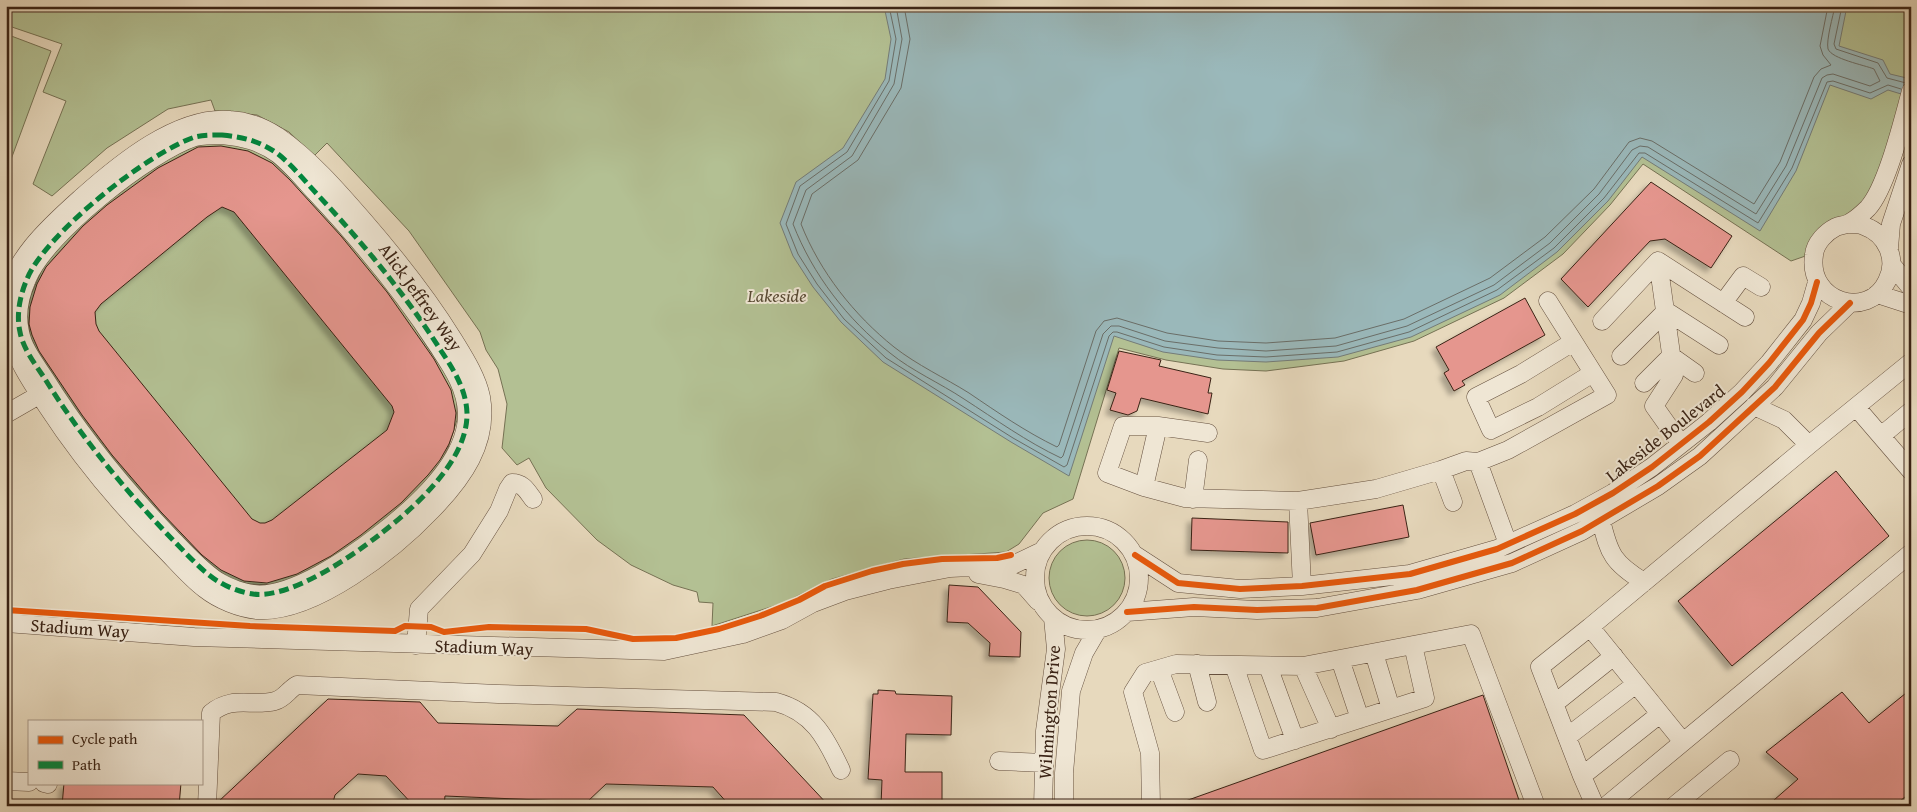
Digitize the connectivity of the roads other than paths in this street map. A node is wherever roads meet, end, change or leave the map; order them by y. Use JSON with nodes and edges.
{"nodes":[{"id":1,"x":1911,"y":91,"type":"edge"},
{"id":2,"x":280,"y":156,"type":"joint"},
{"id":3,"x":1909,"y":170,"type":"edge"},
{"id":4,"x":1850,"y":224,"type":"junction"},
{"id":5,"x":1890,"y":256,"type":"junction"},
{"id":6,"x":1658,"y":261,"type":"junction"},
{"id":7,"x":1817,"y":282,"type":"junction"},
{"id":8,"x":1761,"y":287,"type":"dead end"},
{"id":9,"x":1911,"y":288,"type":"edge"},
{"id":10,"x":1877,"y":294,"type":"junction"},
{"id":11,"x":1548,"y":301,"type":"dead end"},
{"id":12,"x":1723,"y":303,"type":"junction"},
{"id":13,"x":1850,"y":303,"type":"junction"},
{"id":14,"x":6,"y":304,"type":"edge"},
{"id":15,"x":1911,"y":305,"type":"edge"},
{"id":16,"x":1666,"y":311,"type":"junction"},
{"id":17,"x":1744,"y":317,"type":"dead end"},
{"id":18,"x":1602,"y":322,"type":"dead end"},
{"id":19,"x":6,"y":324,"type":"edge"},
{"id":20,"x":1574,"y":342,"type":"junction"},
{"id":21,"x":1719,"y":345,"type":"dead end"},
{"id":22,"x":1621,"y":356,"type":"dead end"},
{"id":23,"x":1671,"y":356,"type":"junction"},
{"id":24,"x":11,"y":359,"type":"edge"},
{"id":25,"x":1911,"y":362,"type":"edge"},
{"id":26,"x":1593,"y":373,"type":"junction"},
{"id":27,"x":1695,"y":373,"type":"dead end"},
{"id":28,"x":1644,"y":383,"type":"dead end"},
{"id":29,"x":39,"y":395,"type":"junction"},
{"id":30,"x":1754,"y":406,"type":"junction"},
{"id":31,"x":1856,"y":407,"type":"junction"},
{"id":32,"x":1911,"y":411,"type":"edge"},
{"id":33,"x":6,"y":414,"type":"edge"},
{"id":34,"x":1158,"y":426,"type":"junction"},
{"id":35,"x":1208,"y":433,"type":"dead end"},
{"id":36,"x":1881,"y":436,"type":"junction"},
{"id":37,"x":1681,"y":444,"type":"junction"},
{"id":38,"x":1809,"y":445,"type":"junction"},
{"id":39,"x":1198,"y":460,"type":"dead end"},
{"id":40,"x":1478,"y":462,"type":"junction"},
{"id":41,"x":1909,"y":465,"type":"edge"},
{"id":42,"x":1441,"y":470,"type":"junction"},
{"id":43,"x":1144,"y":487,"type":"junction"},
{"id":44,"x":1193,"y":498,"type":"junction"},
{"id":45,"x":533,"y":499,"type":"dead end"},
{"id":46,"x":1298,"y":502,"type":"junction"},
{"id":47,"x":1453,"y":502,"type":"dead end"},
{"id":48,"x":1601,"y":520,"type":"junction"},
{"id":49,"x":1508,"y":544,"type":"junction"},
{"id":50,"x":1042,"y":551,"type":"junction"},
{"id":51,"x":1911,"y":553,"type":"edge"},
{"id":52,"x":1135,"y":555,"type":"junction"},
{"id":53,"x":950,"y":568,"type":"junction"},
{"id":54,"x":1644,"y":582,"type":"junction"},
{"id":55,"x":1302,"y":586,"type":"junction"},
{"id":56,"x":1048,"y":612,"type":"junction"},
{"id":57,"x":1127,"y":612,"type":"junction"},
{"id":58,"x":6,"y":623,"type":"edge"},
{"id":59,"x":1590,"y":627,"type":"junction"},
{"id":60,"x":1098,"y":629,"type":"junction"},
{"id":61,"x":416,"y":645,"type":"junction"},
{"id":62,"x":1414,"y":645,"type":"junction"},
{"id":63,"x":1374,"y":653,"type":"junction"},
{"id":64,"x":1614,"y":656,"type":"junction"},
{"id":65,"x":1340,"y":659,"type":"junction"},
{"id":66,"x":1197,"y":664,"type":"junction"},
{"id":67,"x":1234,"y":665,"type":"junction"},
{"id":68,"x":1268,"y":666,"type":"junction"},
{"id":69,"x":1303,"y":666,"type":"junction"},
{"id":70,"x":1159,"y":669,"type":"junction"},
{"id":71,"x":1636,"y":684,"type":"junction"},
{"id":72,"x":1207,"y":702,"type":"dead end"},
{"id":73,"x":1554,"y":704,"type":"junction"},
{"id":74,"x":1390,"y":709,"type":"junction"},
{"id":75,"x":1175,"y":712,"type":"dead end"},
{"id":76,"x":1660,"y":714,"type":"junction"},
{"id":77,"x":1360,"y":719,"type":"junction"},
{"id":78,"x":1331,"y":728,"type":"junction"},
{"id":79,"x":1567,"y":737,"type":"junction"},
{"id":80,"x":1295,"y":740,"type":"junction"},
{"id":81,"x":1682,"y":742,"type":"junction"},
{"id":82,"x":1730,"y":760,"type":"dead end"},
{"id":83,"x":998,"y":761,"type":"dead end"},
{"id":84,"x":1044,"y":763,"type":"junction"},
{"id":85,"x":841,"y":770,"type":"dead end"},
{"id":86,"x":1582,"y":776,"type":"junction"},
{"id":87,"x":6,"y":781,"type":"edge"},
{"id":88,"x":28,"y":782,"type":"edge"},
{"id":89,"x":1675,"y":805,"type":"edge"},
{"id":90,"x":207,"y":806,"type":"edge"},
{"id":91,"x":1044,"y":806,"type":"edge"},
{"id":92,"x":1064,"y":806,"type":"edge"},
{"id":93,"x":1151,"y":806,"type":"edge"},
{"id":94,"x":1536,"y":806,"type":"edge"},
{"id":95,"x":1595,"y":806,"type":"edge"},
{"id":96,"x":1606,"y":806,"type":"edge"}],
"edges":[{"from":1,"to":4,"type":"street"},
{"from":2,"to":2,"type":"street"},
{"from":3,"to":5,"type":"street"},
{"from":4,"to":5,"type":"street"},
{"from":4,"to":7,"type":"street"},
{"from":5,"to":9,"type":"street"},
{"from":5,"to":10,"type":"street"},
{"from":6,"to":12,"type":"street"},
{"from":6,"to":16,"type":"street"},
{"from":6,"to":18,"type":"street"},
{"from":7,"to":13,"type":"street"},
{"from":7,"to":37,"type":"street","name":"Lakeside Boulevard"},
{"from":8,"to":12,"type":"street"},
{"from":10,"to":13,"type":"street"},
{"from":10,"to":15,"type":"street"},
{"from":11,"to":20,"type":"street"},
{"from":12,"to":17,"type":"street"},
{"from":13,"to":30,"type":"street","name":"Lakeside Boulevard"},
{"from":14,"to":29,"type":"street","name":"Alick Jeffrey Way"},
{"from":16,"to":21,"type":"street"},
{"from":16,"to":22,"type":"street"},
{"from":16,"to":23,"type":"street"},
{"from":19,"to":24,"type":"street","name":"Alick Jeffrey Way"},
{"from":20,"to":26,"type":"street"},
{"from":20,"to":26,"type":"street"},
{"from":23,"to":27,"type":"street"},
{"from":23,"to":28,"type":"street"},
{"from":23,"to":37,"type":"street"},
{"from":24,"to":29,"type":"street","name":"Alick Jeffrey Way"},
{"from":25,"to":31,"type":"street"},
{"from":26,"to":40,"type":"street"},
{"from":29,"to":33,"type":"street"},
{"from":30,"to":38,"type":"street"},
{"from":30,"to":48,"type":"street","name":"Lakeside Boulevard"},
{"from":31,"to":36,"type":"street"},
{"from":31,"to":38,"type":"street"},
{"from":32,"to":36,"type":"street"},
{"from":34,"to":35,"type":"street"},
{"from":34,"to":43,"type":"street"},
{"from":34,"to":43,"type":"street"},
{"from":36,"to":41,"type":"street"},
{"from":37,"to":49,"type":"street","name":"Lakeside Boulevard"},
{"from":38,"to":54,"type":"street"},
{"from":39,"to":44,"type":"street"},
{"from":40,"to":42,"type":"street"},
{"from":40,"to":49,"type":"street"},
{"from":42,"to":46,"type":"street"},
{"from":42,"to":47,"type":"street"},
{"from":43,"to":44,"type":"street"},
{"from":44,"to":46,"type":"street"},
{"from":45,"to":61,"type":"street"},
{"from":46,"to":55,"type":"street"},
{"from":48,"to":54,"type":"street"},
{"from":48,"to":57,"type":"street","name":"Lakeside Boulevard"},
{"from":49,"to":55,"type":"street","name":"Lakeside Boulevard"},
{"from":50,"to":52,"type":"street"},
{"from":50,"to":53,"type":"street","name":"Stadium Way"},
{"from":50,"to":56,"type":"street"},
{"from":51,"to":81,"type":"street"},
{"from":52,"to":55,"type":"street","name":"Lakeside Boulevard"},
{"from":52,"to":57,"type":"street"},
{"from":53,"to":56,"type":"street","name":"Stadium Way"},
{"from":53,"to":61,"type":"street","name":"Stadium Way"},
{"from":54,"to":59,"type":"street"},
{"from":56,"to":60,"type":"street"},
{"from":56,"to":84,"type":"street","name":"Wilmington Drive"},
{"from":57,"to":60,"type":"street"},
{"from":58,"to":61,"type":"street","name":"Stadium Way"},
{"from":59,"to":64,"type":"street"},
{"from":59,"to":73,"type":"street"},
{"from":60,"to":92,"type":"street","name":"Wilmington Drive"},
{"from":62,"to":63,"type":"street"},
{"from":62,"to":74,"type":"street"},
{"from":62,"to":94,"type":"street"},
{"from":63,"to":65,"type":"street"},
{"from":63,"to":74,"type":"street"},
{"from":64,"to":71,"type":"street"},
{"from":64,"to":73,"type":"street"},
{"from":65,"to":69,"type":"street"},
{"from":65,"to":77,"type":"street"},
{"from":66,"to":67,"type":"street"},
{"from":66,"to":70,"type":"street"},
{"from":66,"to":72,"type":"street"},
{"from":67,"to":68,"type":"street"},
{"from":67,"to":80,"type":"street"},
{"from":68,"to":69,"type":"street"},
{"from":68,"to":80,"type":"street"},
{"from":69,"to":78,"type":"street"},
{"from":70,"to":75,"type":"street"},
{"from":70,"to":93,"type":"street"},
{"from":71,"to":76,"type":"street"},
{"from":71,"to":79,"type":"street"},
{"from":73,"to":79,"type":"street"},
{"from":74,"to":77,"type":"street"},
{"from":76,"to":81,"type":"street"},
{"from":76,"to":86,"type":"street"},
{"from":77,"to":78,"type":"street"},
{"from":78,"to":80,"type":"street"},
{"from":79,"to":86,"type":"street"},
{"from":81,"to":96,"type":"street"},
{"from":82,"to":89,"type":"street"},
{"from":83,"to":84,"type":"street"},
{"from":84,"to":91,"type":"street","name":"Wilmington Drive"},
{"from":85,"to":90,"type":"street"},
{"from":86,"to":95,"type":"street"},
{"from":87,"to":88,"type":"street"}]}
